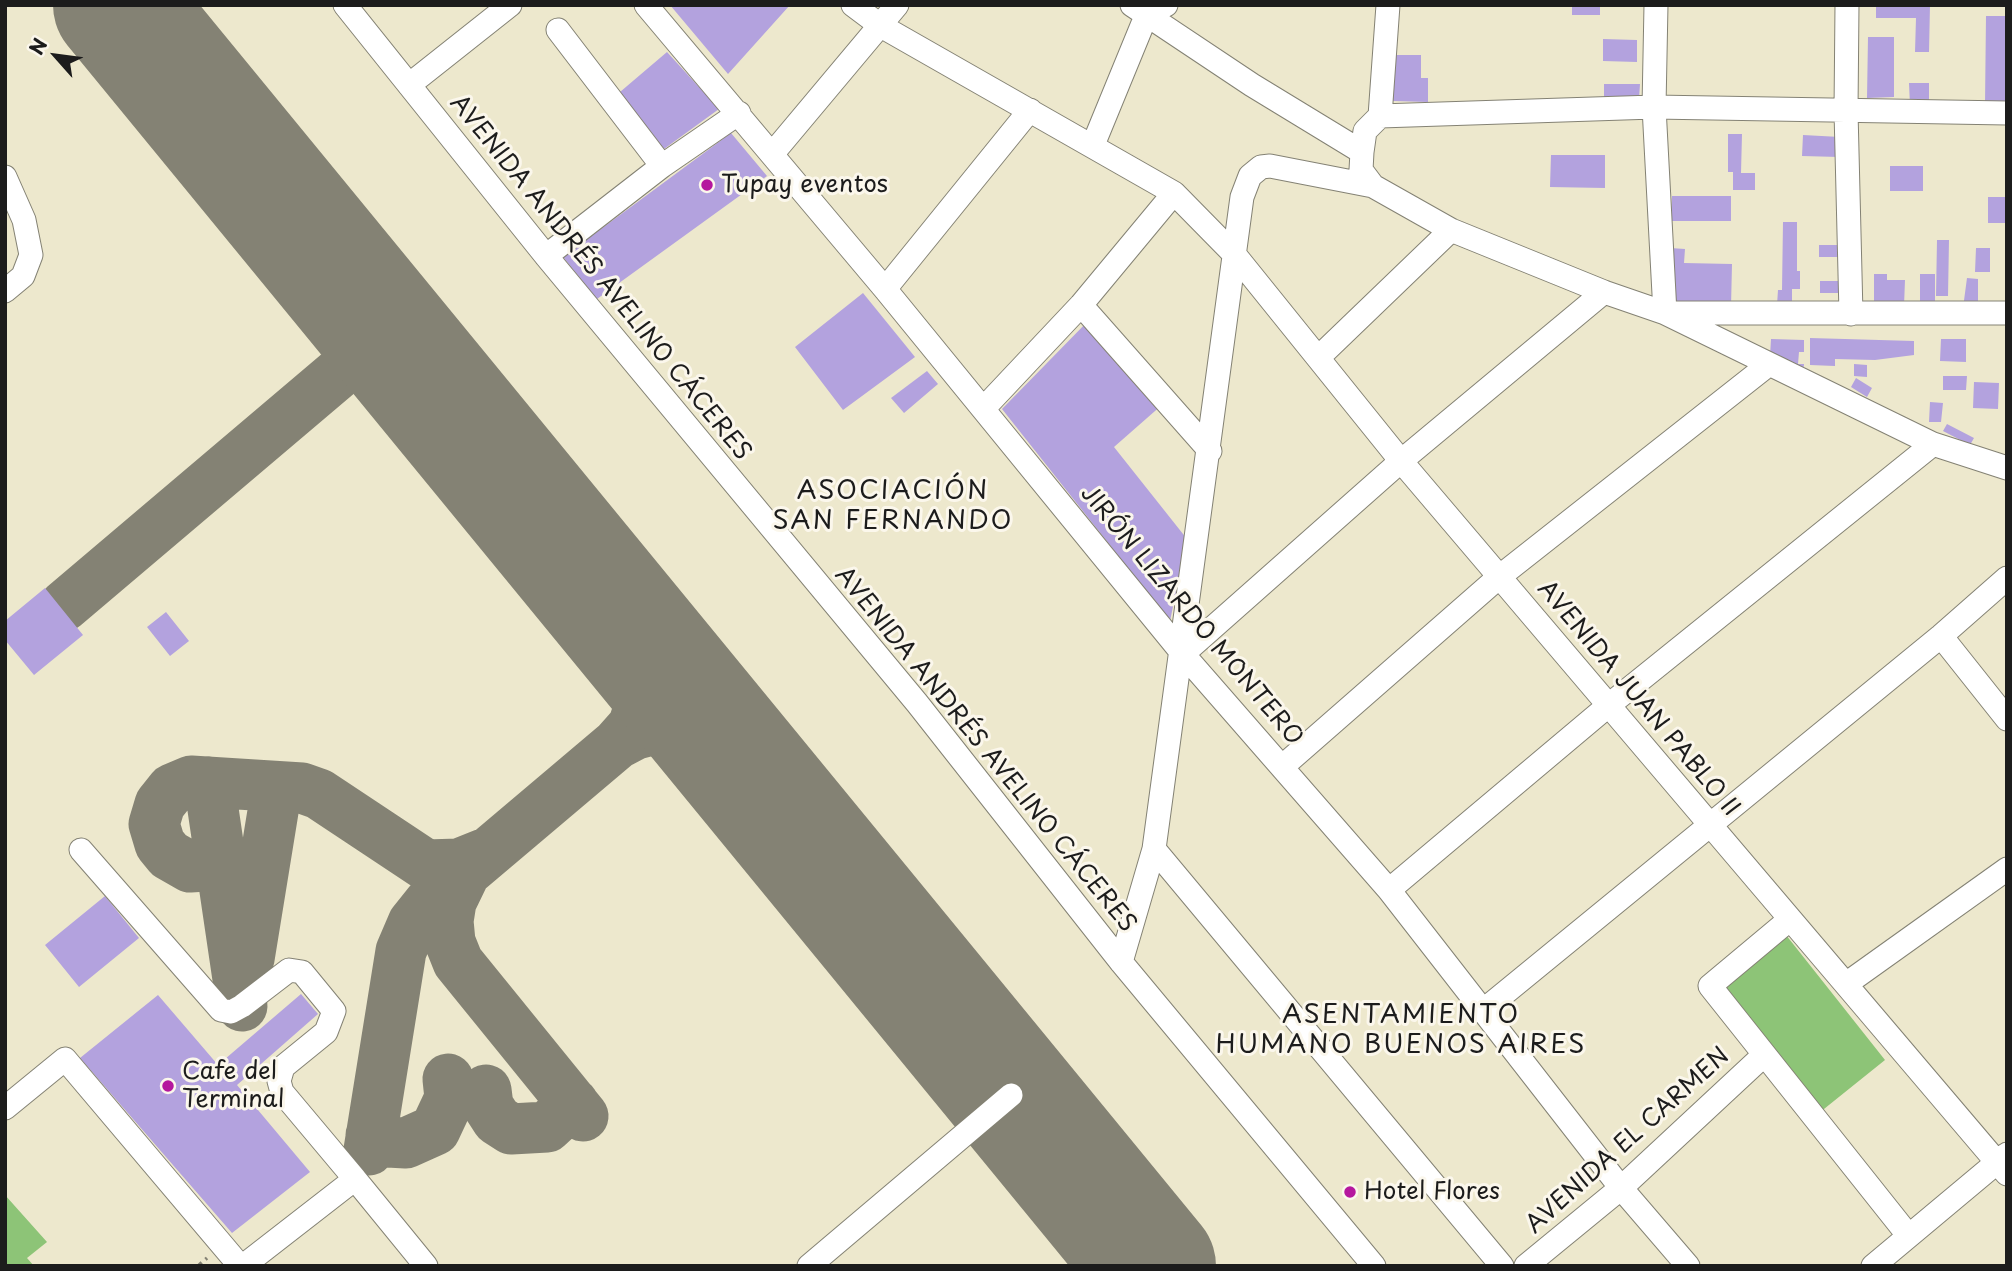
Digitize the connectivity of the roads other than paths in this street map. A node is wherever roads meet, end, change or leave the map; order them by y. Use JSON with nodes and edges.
{"nodes":[{"id":1,"x":345,"y":5,"type":"edge"},
{"id":2,"x":510,"y":5,"type":"edge"},
{"id":3,"x":646,"y":5,"type":"edge"},
{"id":4,"x":853,"y":5,"type":"edge"},
{"id":5,"x":897,"y":5,"type":"edge"},
{"id":6,"x":1388,"y":5,"type":"edge"},
{"id":7,"x":1656,"y":5,"type":"edge"},
{"id":8,"x":1847,"y":5,"type":"edge"},
{"id":9,"x":1148,"y":9,"type":"edge"},
{"id":10,"x":881,"y":26,"type":"junction"},
{"id":11,"x":558,"y":30,"type":"dead end"},
{"id":12,"x":409,"y":85,"type":"junction"},
{"id":13,"x":1654,"y":107,"type":"junction"},
{"id":14,"x":1030,"y":110,"type":"junction"},
{"id":15,"x":1846,"y":111,"type":"junction"},
{"id":16,"x":739,"y":113,"type":"junction"},
{"id":17,"x":2007,"y":113,"type":"edge"},
{"id":18,"x":1380,"y":116,"type":"junction"},
{"id":19,"x":1093,"y":145,"type":"junction"},
{"id":20,"x":1362,"y":152,"type":"junction"},
{"id":21,"x":773,"y":153,"type":"junction"},
{"id":22,"x":662,"y":166,"type":"junction"},
{"id":23,"x":5,"y":177,"type":"edge"},
{"id":24,"x":1373,"y":186,"type":"junction"},
{"id":25,"x":1174,"y":193,"type":"junction"},
{"id":26,"x":1451,"y":230,"type":"junction"},
{"id":27,"x":1235,"y":254,"type":"junction"},
{"id":28,"x":546,"y":256,"type":"junction"},
{"id":29,"x":885,"y":289,"type":"junction"},
{"id":30,"x":5,"y":291,"type":"edge"},
{"id":31,"x":1604,"y":292,"type":"junction"},
{"id":32,"x":1081,"y":305,"type":"junction"},
{"id":33,"x":1665,"y":313,"type":"junction"},
{"id":34,"x":2007,"y":313,"type":"edge"},
{"id":35,"x":1851,"y":314,"type":"junction"},
{"id":36,"x":1320,"y":356,"type":"junction"},
{"id":37,"x":1768,"y":365,"type":"junction"},
{"id":38,"x":984,"y":408,"type":"junction"},
{"id":39,"x":1933,"y":444,"type":"junction"},
{"id":40,"x":1210,"y":451,"type":"junction"},
{"id":41,"x":1401,"y":461,"type":"junction"},
{"id":42,"x":2007,"y":468,"type":"edge"},
{"id":43,"x":1499,"y":577,"type":"junction"},
{"id":44,"x":2007,"y":578,"type":"edge"},
{"id":45,"x":1941,"y":636,"type":"junction"},
{"id":46,"x":1182,"y":654,"type":"junction"},
{"id":47,"x":1609,"y":705,"type":"junction"},
{"id":48,"x":2007,"y":719,"type":"edge"},
{"id":49,"x":1283,"y":766,"type":"junction"},
{"id":50,"x":1709,"y":823,"type":"junction"},
{"id":51,"x":1154,"y":849,"type":"junction"},
{"id":52,"x":81,"y":850,"type":"dead end"},
{"id":53,"x":2007,"y":869,"type":"edge"},
{"id":54,"x":1389,"y":891,"type":"junction"},
{"id":55,"x":1789,"y":920,"type":"junction"},
{"id":56,"x":1121,"y":962,"type":"junction"},
{"id":57,"x":1846,"y":984,"type":"junction"},
{"id":58,"x":1484,"y":1010,"type":"junction"},
{"id":59,"x":1764,"y":1055,"type":"junction"},
{"id":60,"x":1011,"y":1095,"type":"dead end"},
{"id":61,"x":5,"y":1108,"type":"edge"},
{"id":62,"x":2004,"y":1163,"type":"edge"},
{"id":63,"x":355,"y":1179,"type":"junction"},
{"id":64,"x":1621,"y":1188,"type":"junction"},
{"id":65,"x":1908,"y":1235,"type":"junction"},
{"id":66,"x":242,"y":1266,"type":"edge"},
{"id":67,"x":426,"y":1266,"type":"edge"},
{"id":68,"x":809,"y":1266,"type":"edge"},
{"id":69,"x":1374,"y":1266,"type":"edge"},
{"id":70,"x":1502,"y":1266,"type":"edge"},
{"id":71,"x":1526,"y":1266,"type":"edge"},
{"id":72,"x":1688,"y":1266,"type":"edge"},
{"id":73,"x":1873,"y":1266,"type":"edge"}],
"edges":[{"from":1,"to":12,"type":"street","name":"AVENIDA ANDRÉS AVELINO CÁCERES"},
{"from":2,"to":12,"type":"street"},
{"from":3,"to":16,"type":"street","name":"JIRÓN LIZARDO MONTERO"},
{"from":4,"to":10,"type":"street","name":"AVENIDA JUAN PABLO II"},
{"from":5,"to":10,"type":"street"},
{"from":6,"to":18,"type":"street"},
{"from":7,"to":13,"type":"street"},
{"from":8,"to":15,"type":"street"},
{"from":9,"to":19,"type":"street"},
{"from":9,"to":20,"type":"street"},
{"from":10,"to":14,"type":"street","name":"AVENIDA JUAN PABLO II"},
{"from":10,"to":21,"type":"street"},
{"from":11,"to":22,"type":"street"},
{"from":12,"to":28,"type":"street","name":"AVENIDA ANDRÉS AVELINO CÁCERES"},
{"from":13,"to":15,"type":"street"},
{"from":13,"to":18,"type":"street"},
{"from":13,"to":33,"type":"street"},
{"from":14,"to":19,"type":"street","name":"AVENIDA JUAN PABLO II"},
{"from":14,"to":29,"type":"street"},
{"from":15,"to":17,"type":"street"},
{"from":15,"to":35,"type":"street"},
{"from":16,"to":21,"type":"street","name":"JIRÓN LIZARDO MONTERO"},
{"from":16,"to":22,"type":"street"},
{"from":18,"to":20,"type":"street"},
{"from":19,"to":25,"type":"street","name":"AVENIDA JUAN PABLO II"},
{"from":20,"to":24,"type":"street"},
{"from":21,"to":29,"type":"street","name":"JIRÓN LIZARDO MONTERO"},
{"from":22,"to":28,"type":"street"},
{"from":23,"to":30,"type":"street"},
{"from":24,"to":26,"type":"street"},
{"from":24,"to":27,"type":"street"},
{"from":25,"to":27,"type":"street","name":"AVENIDA JUAN PABLO II"},
{"from":25,"to":32,"type":"street"},
{"from":26,"to":31,"type":"street"},
{"from":26,"to":36,"type":"street"},
{"from":27,"to":36,"type":"street","name":"AVENIDA JUAN PABLO II"},
{"from":27,"to":40,"type":"street"},
{"from":28,"to":56,"type":"street","name":"AVENIDA ANDRÉS AVELINO CÁCERES"},
{"from":29,"to":38,"type":"street","name":"JIRÓN LIZARDO MONTERO"},
{"from":31,"to":33,"type":"street"},
{"from":31,"to":41,"type":"street"},
{"from":32,"to":38,"type":"street"},
{"from":32,"to":40,"type":"street"},
{"from":33,"to":35,"type":"street"},
{"from":33,"to":37,"type":"street"},
{"from":34,"to":35,"type":"street"},
{"from":36,"to":41,"type":"street","name":"AVENIDA JUAN PABLO II"},
{"from":37,"to":39,"type":"street"},
{"from":37,"to":43,"type":"street"},
{"from":38,"to":46,"type":"street","name":"JIRÓN LIZARDO MONTERO"},
{"from":39,"to":42,"type":"street"},
{"from":39,"to":47,"type":"street"},
{"from":40,"to":46,"type":"street"},
{"from":41,"to":43,"type":"street","name":"AVENIDA JUAN PABLO II"},
{"from":41,"to":46,"type":"street"},
{"from":43,"to":47,"type":"street","name":"AVENIDA JUAN PABLO II"},
{"from":43,"to":49,"type":"street"},
{"from":44,"to":45,"type":"street"},
{"from":45,"to":48,"type":"street"},
{"from":45,"to":50,"type":"street"},
{"from":46,"to":49,"type":"street","name":"JIRÓN LIZARDO MONTERO"},
{"from":46,"to":51,"type":"street"},
{"from":47,"to":50,"type":"street","name":"AVENIDA JUAN PABLO II"},
{"from":47,"to":54,"type":"street"},
{"from":49,"to":54,"type":"street","name":"JIRÓN LIZARDO MONTERO"},
{"from":50,"to":55,"type":"street","name":"AVENIDA JUAN PABLO II"},
{"from":50,"to":58,"type":"street"},
{"from":51,"to":56,"type":"street"},
{"from":51,"to":70,"type":"street"},
{"from":52,"to":63,"type":"street"},
{"from":53,"to":57,"type":"street"},
{"from":54,"to":58,"type":"street","name":"JIRÓN LIZARDO MONTERO"},
{"from":55,"to":57,"type":"street","name":"AVENIDA JUAN PABLO II"},
{"from":55,"to":59,"type":"street"},
{"from":56,"to":69,"type":"street","name":"AVENIDA ANDRÉS AVELINO CÁCERES"},
{"from":57,"to":62,"type":"street","name":"AVENIDA JUAN PABLO II"},
{"from":58,"to":64,"type":"street","name":"JIRÓN LIZARDO MONTERO"},
{"from":59,"to":64,"type":"street","name":"AVENIDA EL CARMEN"},
{"from":59,"to":65,"type":"street"},
{"from":60,"to":68,"type":"street"},
{"from":61,"to":66,"type":"street"},
{"from":62,"to":65,"type":"street"},
{"from":63,"to":66,"type":"street"},
{"from":63,"to":67,"type":"street"},
{"from":64,"to":71,"type":"street","name":"AVENIDA EL CARMEN"},
{"from":64,"to":72,"type":"street","name":"JIRÓN LIZARDO MONTERO"},
{"from":65,"to":73,"type":"street"}]}
